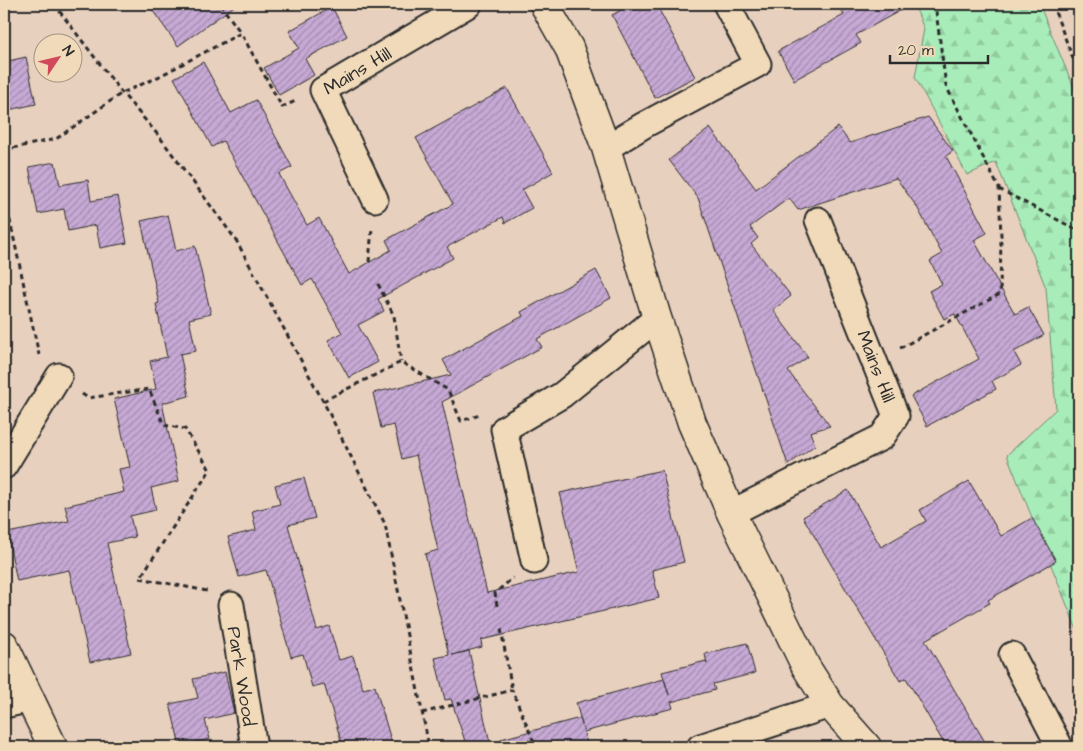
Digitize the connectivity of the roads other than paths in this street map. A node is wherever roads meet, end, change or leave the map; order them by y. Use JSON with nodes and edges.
{"nodes":[{"id":1,"x":469,"y":4,"type":"edge"},
{"id":2,"x":544,"y":4,"type":"edge"},
{"id":3,"x":726,"y":4,"type":"edge"},
{"id":4,"x":606,"y":148,"type":"junction"},
{"id":5,"x":375,"y":199,"type":"road end"},
{"id":6,"x":818,"y":220,"type":"dead end"},
{"id":7,"x":657,"y":318,"type":"junction"},
{"id":8,"x":59,"y":376,"type":"road end"},
{"id":9,"x":4,"y":466,"type":"edge"},
{"id":10,"x":731,"y":513,"type":"junction"},
{"id":11,"x":534,"y":561,"type":"dead end"},
{"id":12,"x":231,"y":605,"type":"road end"},
{"id":13,"x":4,"y":645,"type":"edge"},
{"id":14,"x":1012,"y":655,"type":"dead end"},
{"id":15,"x":31,"y":699,"type":"junction"},
{"id":16,"x":830,"y":704,"type":"junction"},
{"id":17,"x":4,"y":705,"type":"edge"},
{"id":18,"x":53,"y":747,"type":"edge"},
{"id":19,"x":254,"y":747,"type":"edge"},
{"id":20,"x":700,"y":747,"type":"edge"},
{"id":21,"x":867,"y":747,"type":"edge"},
{"id":22,"x":1060,"y":747,"type":"edge"}],
"edges":[{"from":1,"to":5,"type":"street","name":"Mains Hill"},
{"from":2,"to":4,"type":"street"},
{"from":3,"to":4,"type":"street"},
{"from":4,"to":7,"type":"street"},
{"from":6,"to":10,"type":"street","name":"Mains Hill"},
{"from":7,"to":10,"type":"street"},
{"from":7,"to":11,"type":"street"},
{"from":8,"to":9,"type":"street"},
{"from":10,"to":16,"type":"street"},
{"from":12,"to":19,"type":"street","name":"Park Wood"},
{"from":13,"to":15,"type":"street"},
{"from":14,"to":22,"type":"street"},
{"from":15,"to":17,"type":"street"},
{"from":15,"to":18,"type":"street"},
{"from":16,"to":20,"type":"street"},
{"from":16,"to":21,"type":"street"}]}
